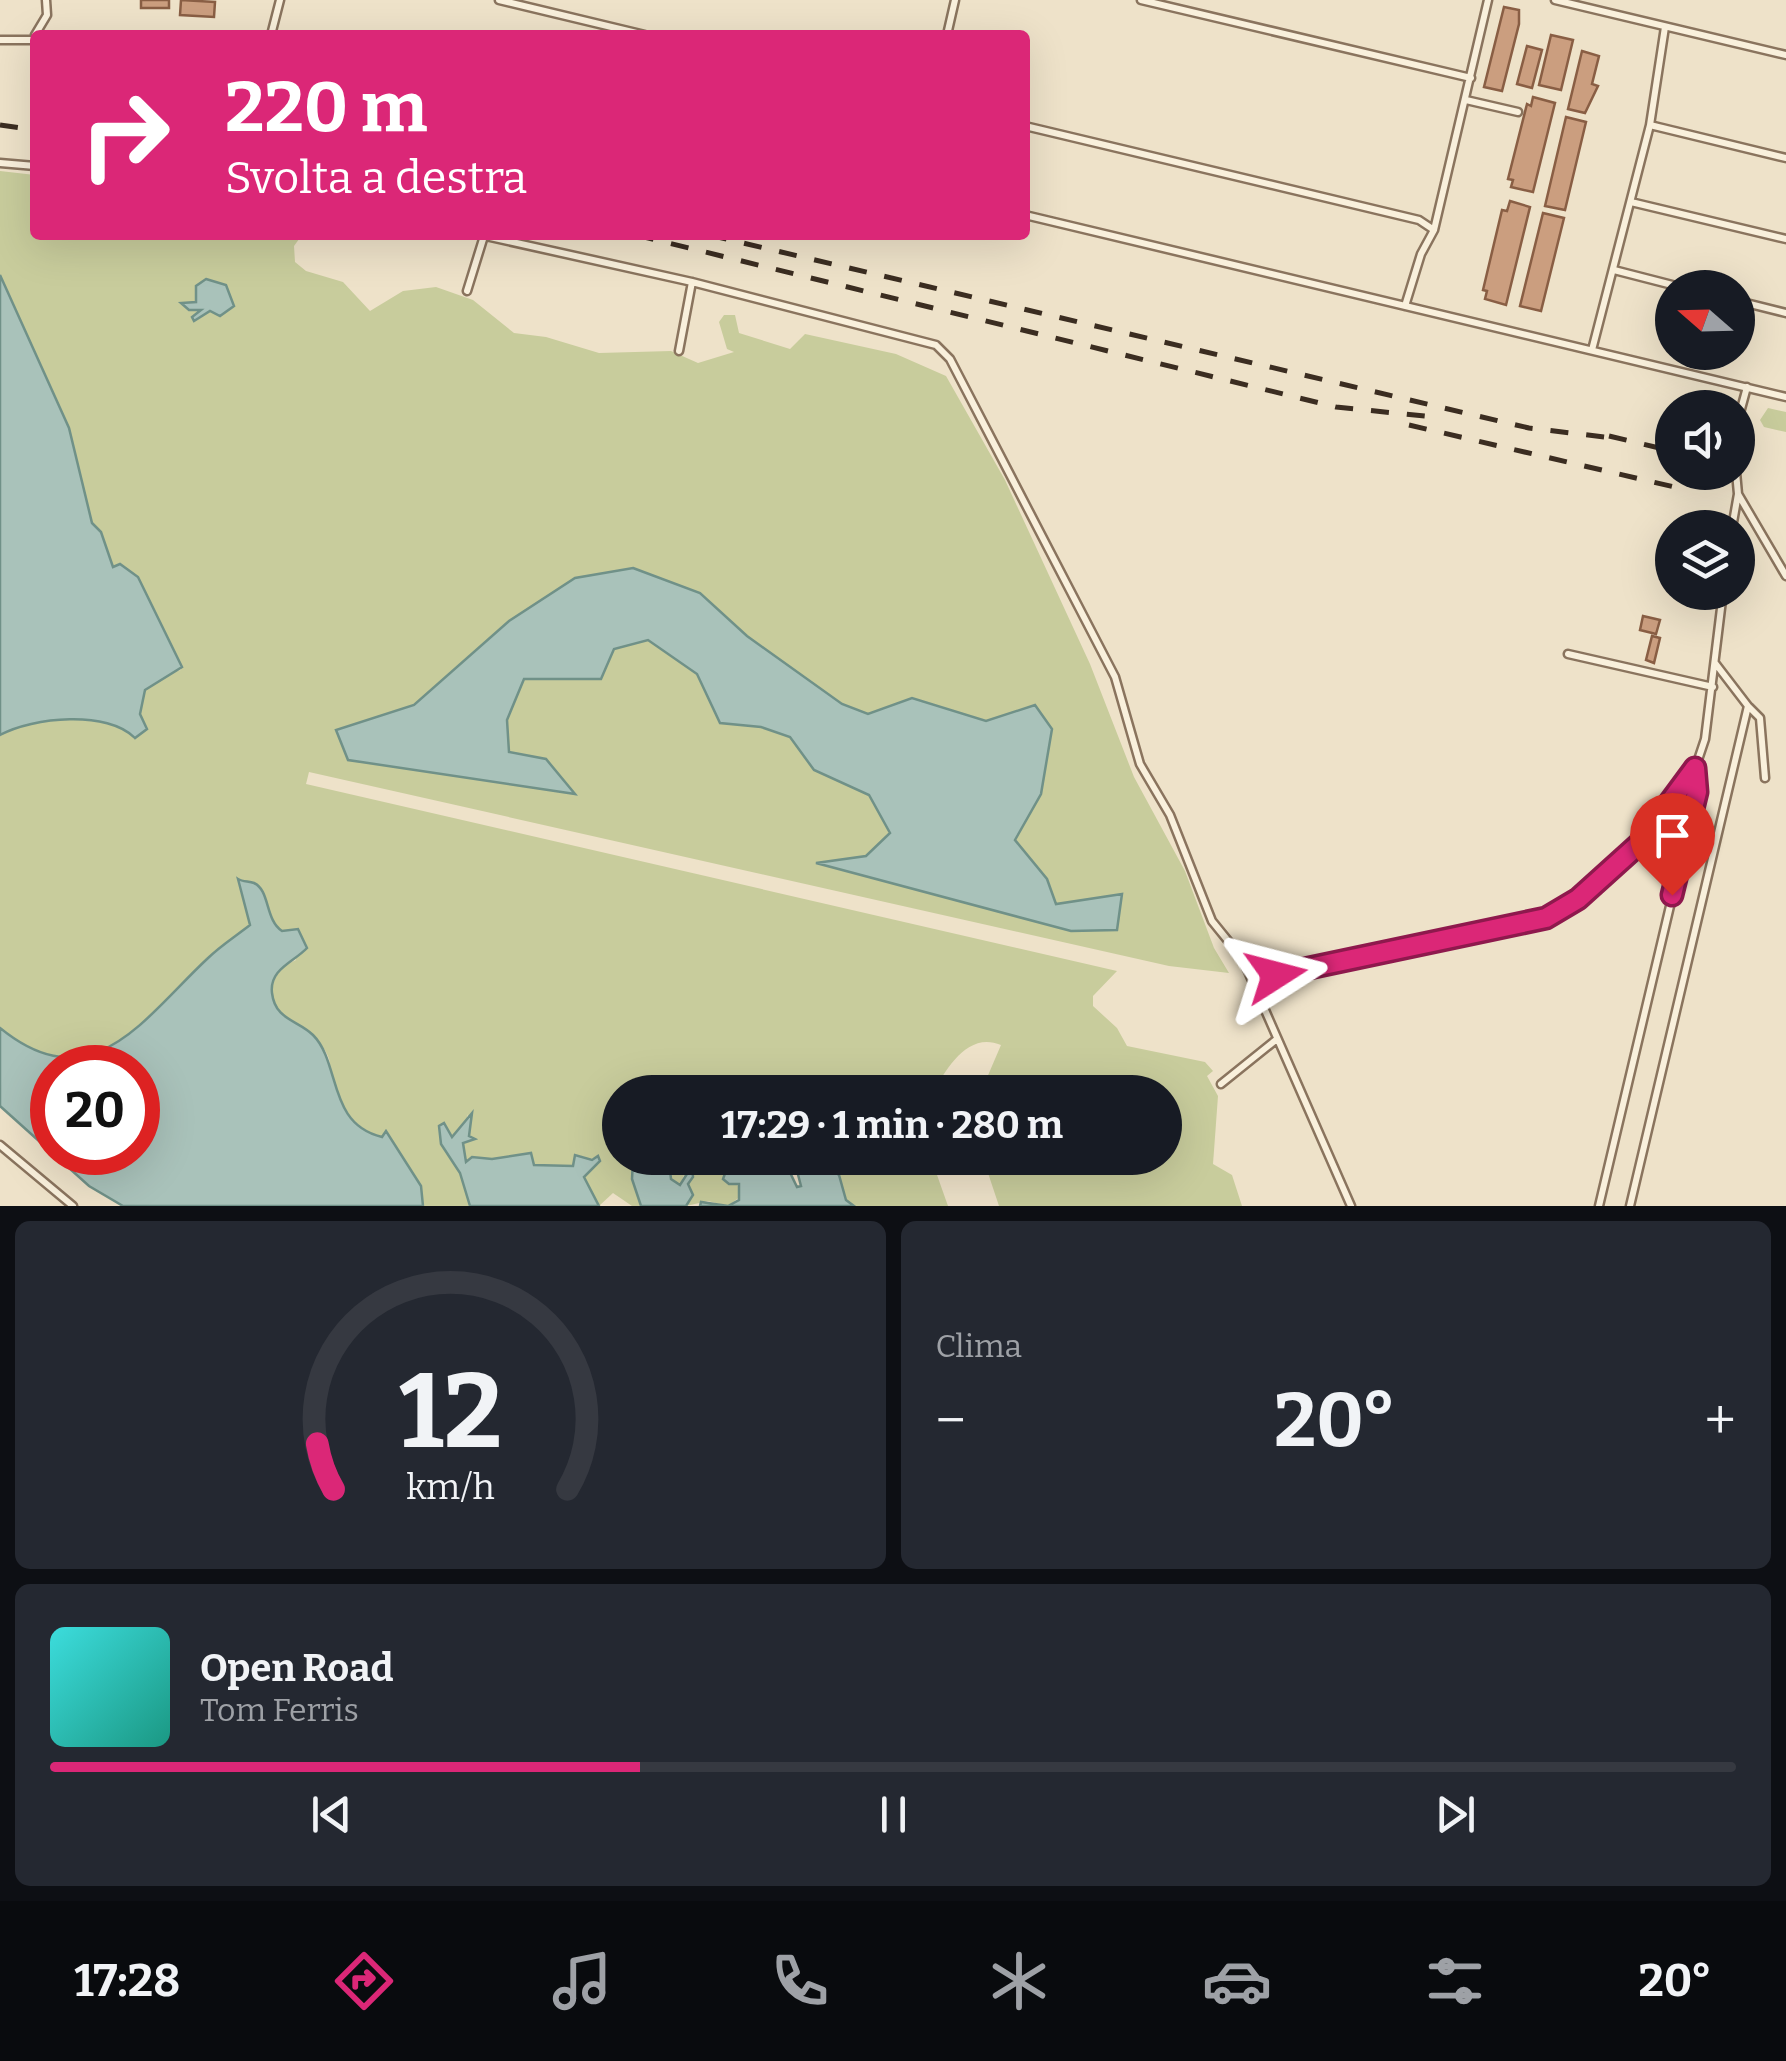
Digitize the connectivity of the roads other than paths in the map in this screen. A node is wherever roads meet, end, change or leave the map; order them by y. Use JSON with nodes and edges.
{"nodes":[{"id":1,"x":46,"y":0,"type":"edge"},
{"id":2,"x":280,"y":0,"type":"edge"},
{"id":3,"x":499,"y":0,"type":"edge"},
{"id":4,"x":955,"y":0,"type":"edge"},
{"id":5,"x":1140,"y":0,"type":"edge"},
{"id":6,"x":1488,"y":0,"type":"edge"},
{"id":7,"x":1555,"y":0,"type":"edge"},
{"id":8,"x":1665,"y":27,"type":"junction"},
{"id":9,"x":39,"y":30,"type":"edge"},
{"id":10,"x":272,"y":30,"type":"edge"},
{"id":11,"x":624,"y":30,"type":"edge"},
{"id":12,"x":947,"y":30,"type":"edge"},
{"id":13,"x":30,"y":38,"type":"edge"},
{"id":14,"x":0,"y":40,"type":"edge"},
{"id":15,"x":1786,"y":54,"type":"edge"},
{"id":16,"x":1471,"y":78,"type":"junction"},
{"id":17,"x":1466,"y":100,"type":"junction"},
{"id":18,"x":1518,"y":112,"type":"dead end"},
{"id":19,"x":1650,"y":125,"type":"junction"},
{"id":20,"x":1030,"y":127,"type":"edge"},
{"id":21,"x":1786,"y":158,"type":"edge"},
{"id":22,"x":0,"y":163,"type":"edge"},
{"id":23,"x":30,"y":166,"type":"edge"},
{"id":24,"x":1631,"y":202,"type":"junction"},
{"id":25,"x":1030,"y":216,"type":"edge"},
{"id":26,"x":1434,"y":230,"type":"junction"},
{"id":27,"x":1786,"y":239,"type":"edge"},
{"id":28,"x":481,"y":240,"type":"edge"},
{"id":29,"x":505,"y":240,"type":"edge"},
{"id":30,"x":1614,"y":270,"type":"junction"},
{"id":31,"x":1655,"y":281,"type":"edge"},
{"id":32,"x":692,"y":282,"type":"junction"},
{"id":33,"x":466,"y":291,"type":"dead end"},
{"id":34,"x":1755,"y":304,"type":"edge"},
{"id":35,"x":1406,"y":306,"type":"junction"},
{"id":36,"x":1786,"y":312,"type":"edge"},
{"id":37,"x":1592,"y":350,"type":"junction"},
{"id":38,"x":679,"y":352,"type":"dead end"},
{"id":39,"x":1747,"y":387,"type":"junction"},
{"id":40,"x":1746,"y":390,"type":"edge"},
{"id":41,"x":1786,"y":397,"type":"edge"},
{"id":42,"x":1738,"y":490,"type":"edge"},
{"id":43,"x":1738,"y":494,"type":"junction"},
{"id":44,"x":1735,"y":510,"type":"edge"},
{"id":45,"x":1786,"y":576,"type":"edge"},
{"id":46,"x":1722,"y":610,"type":"edge"},
{"id":47,"x":1568,"y":654,"type":"dead end"},
{"id":48,"x":1715,"y":663,"type":"junction"},
{"id":49,"x":1713,"y":686,"type":"junction"},
{"id":50,"x":1748,"y":706,"type":"junction"},
{"id":51,"x":1695,"y":768,"type":"junction"},
{"id":52,"x":1764,"y":778,"type":"dead end"},
{"id":53,"x":1242,"y":958,"type":"junction"},
{"id":54,"x":1277,"y":1039,"type":"junction"},
{"id":55,"x":1221,"y":1084,"type":"dead end"},
{"id":56,"x":0,"y":1145,"type":"edge"},
{"id":57,"x":72,"y":1206,"type":"edge"},
{"id":58,"x":1351,"y":1206,"type":"edge"},
{"id":59,"x":1600,"y":1206,"type":"edge"},
{"id":60,"x":1630,"y":1206,"type":"edge"}],
"edges":[{"from":1,"to":9,"type":"lane"},
{"from":2,"to":10,"type":"lane"},
{"from":3,"to":11,"type":"lane"},
{"from":4,"to":12,"type":"lane"},
{"from":5,"to":16,"type":"lane"},
{"from":6,"to":16,"type":"lane"},
{"from":7,"to":8,"type":"lane"},
{"from":8,"to":15,"type":"lane"},
{"from":8,"to":19,"type":"lane"},
{"from":13,"to":14,"type":"lane"},
{"from":16,"to":17,"type":"lane"},
{"from":17,"to":18,"type":"lane"},
{"from":17,"to":26,"type":"lane"},
{"from":19,"to":21,"type":"lane"},
{"from":19,"to":24,"type":"lane"},
{"from":20,"to":26,"type":"lane"},
{"from":22,"to":23,"type":"lane"},
{"from":24,"to":27,"type":"lane"},
{"from":24,"to":30,"type":"lane"},
{"from":25,"to":35,"type":"lane"},
{"from":26,"to":35,"type":"lane"},
{"from":28,"to":33,"type":"lane"},
{"from":29,"to":32,"type":"lane"},
{"from":30,"to":31,"type":"lane"},
{"from":30,"to":37,"type":"lane"},
{"from":32,"to":38,"type":"lane"},
{"from":32,"to":53,"type":"lane"},
{"from":34,"to":36,"type":"lane"},
{"from":35,"to":37,"type":"lane"},
{"from":37,"to":39,"type":"lane"},
{"from":39,"to":40,"type":"lane"},
{"from":39,"to":41,"type":"lane"},
{"from":42,"to":43,"type":"lane"},
{"from":43,"to":44,"type":"lane"},
{"from":43,"to":45,"type":"lane"},
{"from":46,"to":48,"type":"lane"},
{"from":47,"to":49,"type":"lane"},
{"from":48,"to":49,"type":"lane"},
{"from":48,"to":50,"type":"lane"},
{"from":49,"to":51,"type":"lane"},
{"from":50,"to":52,"type":"lane"},
{"from":50,"to":60,"type":"lane"},
{"from":51,"to":53,"type":"lane"},
{"from":51,"to":59,"type":"lane"},
{"from":53,"to":54,"type":"lane"},
{"from":54,"to":55,"type":"lane"},
{"from":54,"to":58,"type":"lane"},
{"from":56,"to":57,"type":"lane"}]}
